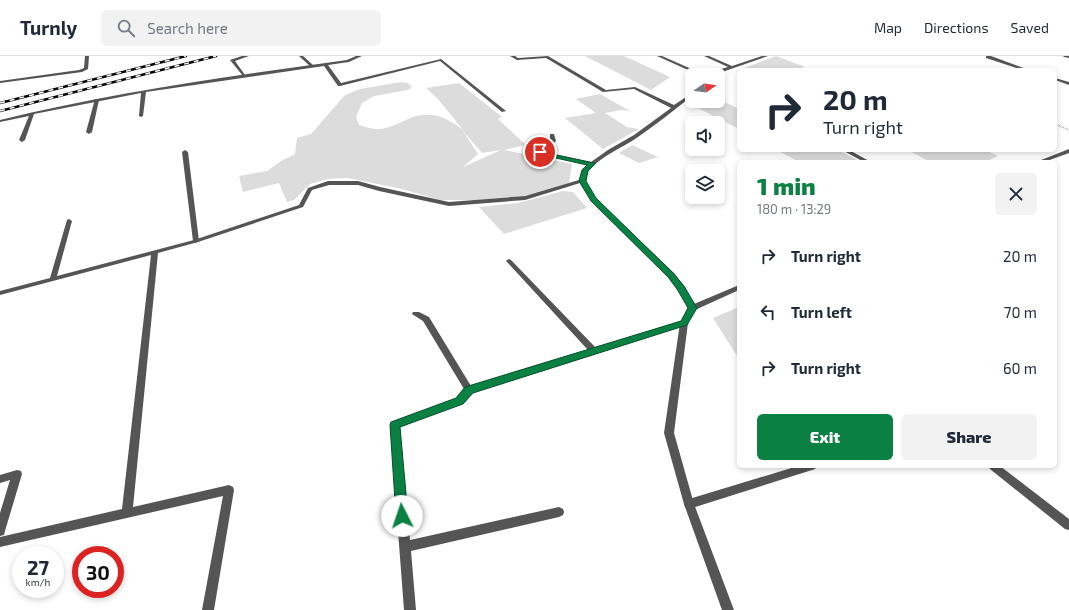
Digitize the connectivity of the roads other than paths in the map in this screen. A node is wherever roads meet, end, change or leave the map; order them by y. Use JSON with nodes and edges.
{"nodes":[{"id":1,"x":87,"y":56,"type":"edge"},
{"id":2,"x":247,"y":56,"type":"edge"},
{"id":3,"x":301,"y":56,"type":"edge"},
{"id":4,"x":360,"y":56,"type":"edge"},
{"id":5,"x":512,"y":56,"type":"edge"},
{"id":6,"x":659,"y":56,"type":"edge"},
{"id":7,"x":706,"y":56,"type":"edge"},
{"id":8,"x":766,"y":56,"type":"edge"},
{"id":9,"x":989,"y":56,"type":"edge"},
{"id":10,"x":1065,"y":56,"type":"edge"},
{"id":11,"x":1069,"y":57,"type":"edge"},
{"id":12,"x":325,"y":64,"type":"junction"},
{"id":13,"x":312,"y":66,"type":"junction"},
{"id":14,"x":732,"y":67,"type":"junction"},
{"id":15,"x":687,"y":68,"type":"edge"},
{"id":16,"x":1021,"y":68,"type":"edge"},
{"id":17,"x":725,"y":69,"type":"edge"},
{"id":18,"x":243,"y":75,"type":"junction"},
{"id":19,"x":1057,"y":80,"type":"edge"},
{"id":20,"x":0,"y":82,"type":"edge"},
{"id":21,"x":1069,"y":84,"type":"edge"},
{"id":22,"x":144,"y":91,"type":"junction"},
{"id":23,"x":97,"y":100,"type":"junction"},
{"id":24,"x":685,"y":100,"type":"edge"},
{"id":25,"x":675,"y":108,"type":"junction"},
{"id":26,"x":504,"y":111,"type":"dead end"},
{"id":27,"x":32,"y":113,"type":"junction"},
{"id":28,"x":141,"y":116,"type":"dead end"},
{"id":29,"x":0,"y":121,"type":"edge"},
{"id":30,"x":89,"y":132,"type":"dead end"},
{"id":31,"x":552,"y":136,"type":"dead end"},
{"id":32,"x":22,"y":140,"type":"dead end"},
{"id":33,"x":1069,"y":151,"type":"edge"},
{"id":34,"x":185,"y":152,"type":"dead end"},
{"id":35,"x":849,"y":152,"type":"edge"},
{"id":36,"x":864,"y":160,"type":"edge"},
{"id":37,"x":1044,"y":160,"type":"edge"},
{"id":38,"x":592,"y":164,"type":"junction"},
{"id":39,"x":582,"y":181,"type":"junction"},
{"id":40,"x":69,"y":221,"type":"dead end"},
{"id":41,"x":196,"y":241,"type":"junction"},
{"id":42,"x":155,"y":252,"type":"junction"},
{"id":43,"x":510,"y":261,"type":"dead end"},
{"id":44,"x":53,"y":278,"type":"junction"},
{"id":45,"x":737,"y":288,"type":"edge"},
{"id":46,"x":0,"y":293,"type":"edge"},
{"id":47,"x":692,"y":308,"type":"junction"},
{"id":48,"x":416,"y":314,"type":"dead end"},
{"id":49,"x":684,"y":323,"type":"junction"},
{"id":50,"x":594,"y":351,"type":"junction"},
{"id":51,"x":469,"y":390,"type":"junction"},
{"id":52,"x":806,"y":468,"type":"edge"},
{"id":53,"x":996,"y":468,"type":"edge"},
{"id":54,"x":0,"y":479,"type":"edge"},
{"id":55,"x":689,"y":504,"type":"junction"},
{"id":56,"x":559,"y":512,"type":"dead end"},
{"id":57,"x":127,"y":513,"type":"junction"},
{"id":58,"x":1069,"y":525,"type":"edge"},
{"id":59,"x":0,"y":531,"type":"edge"},
{"id":60,"x":0,"y":542,"type":"edge"},
{"id":61,"x":404,"y":547,"type":"junction"},
{"id":62,"x":208,"y":610,"type":"edge"},
{"id":63,"x":410,"y":610,"type":"edge"},
{"id":64,"x":728,"y":610,"type":"edge"}],
"edges":[{"from":1,"to":20,"type":"street"},
{"from":2,"to":18,"type":"street"},
{"from":3,"to":13,"type":"street"},
{"from":4,"to":12,"type":"street"},
{"from":5,"to":25,"type":"street"},
{"from":6,"to":15,"type":"street"},
{"from":7,"to":14,"type":"street"},
{"from":8,"to":14,"type":"street"},
{"from":9,"to":16,"type":"street"},
{"from":10,"to":11,"type":"street"},
{"from":12,"to":13,"type":"street"},
{"from":12,"to":26,"type":"street"},
{"from":13,"to":18,"type":"street"},
{"from":14,"to":17,"type":"street"},
{"from":18,"to":22,"type":"street"},
{"from":19,"to":21,"type":"street"},
{"from":22,"to":23,"type":"street"},
{"from":22,"to":28,"type":"street"},
{"from":23,"to":27,"type":"street"},
{"from":23,"to":30,"type":"street"},
{"from":24,"to":25,"type":"street"},
{"from":25,"to":38,"type":"street"},
{"from":27,"to":29,"type":"street"},
{"from":27,"to":32,"type":"street"},
{"from":31,"to":38,"type":"street"},
{"from":33,"to":37,"type":"street"},
{"from":34,"to":41,"type":"street"},
{"from":35,"to":36,"type":"street"},
{"from":38,"to":39,"type":"street"},
{"from":39,"to":41,"type":"street"},
{"from":39,"to":47,"type":"street"},
{"from":40,"to":44,"type":"street"},
{"from":41,"to":42,"type":"street"},
{"from":42,"to":44,"type":"street"},
{"from":42,"to":57,"type":"street"},
{"from":43,"to":50,"type":"street"},
{"from":44,"to":46,"type":"street"},
{"from":45,"to":47,"type":"street"},
{"from":47,"to":49,"type":"street"},
{"from":48,"to":51,"type":"street"},
{"from":49,"to":50,"type":"street"},
{"from":49,"to":55,"type":"street"},
{"from":50,"to":51,"type":"street"},
{"from":51,"to":61,"type":"street"},
{"from":52,"to":55,"type":"street"},
{"from":53,"to":58,"type":"street"},
{"from":54,"to":59,"type":"street"},
{"from":55,"to":64,"type":"street"},
{"from":56,"to":61,"type":"street"},
{"from":57,"to":60,"type":"street"},
{"from":57,"to":62,"type":"street"},
{"from":61,"to":63,"type":"street"}]}
